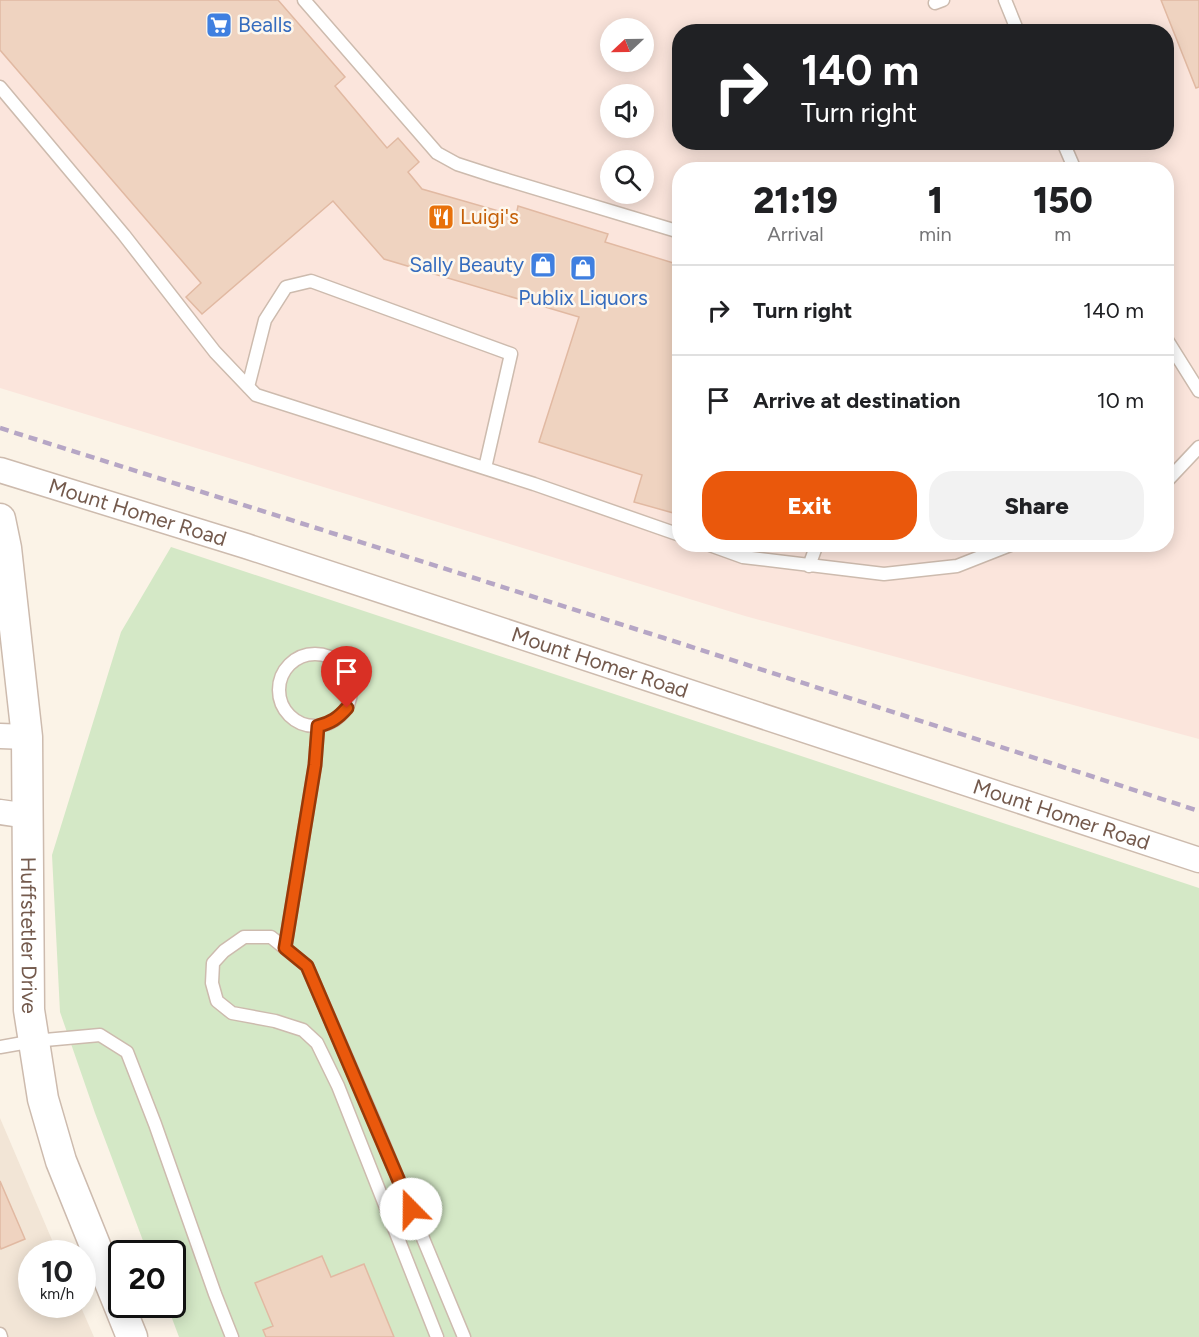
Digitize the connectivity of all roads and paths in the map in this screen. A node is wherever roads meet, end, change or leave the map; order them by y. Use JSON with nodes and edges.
{"nodes":[{"id":1,"x":304,"y":0,"type":"edge"},
{"id":2,"x":1005,"y":0,"type":"edge"},
{"id":3,"x":1015,"y":24,"type":"edge"},
{"id":4,"x":0,"y":87,"type":"edge"},
{"id":5,"x":672,"y":230,"type":"edge"},
{"id":6,"x":1174,"y":351,"type":"edge"},
{"id":7,"x":248,"y":387,"type":"junction"},
{"id":8,"x":1199,"y":392,"type":"edge"},
{"id":9,"x":1198,"y":449,"type":"edge"},
{"id":10,"x":485,"y":468,"type":"junction"},
{"id":11,"x":0,"y":470,"type":"edge"},
{"id":12,"x":1174,"y":473,"type":"edge"},
{"id":13,"x":0,"y":519,"type":"edge"},
{"id":14,"x":672,"y":532,"type":"edge"},
{"id":15,"x":729,"y":552,"type":"edge"},
{"id":16,"x":814,"y":552,"type":"edge"},
{"id":17,"x":994,"y":552,"type":"edge"},
{"id":18,"x":809,"y":566,"type":"junction"},
{"id":19,"x":318,"y":726,"type":"junction"},
{"id":20,"x":14,"y":737,"type":"edge"},
{"id":21,"x":14,"y":814,"type":"edge"},
{"id":22,"x":1199,"y":860,"type":"edge"},
{"id":23,"x":285,"y":948,"type":"junction"},
{"id":24,"x":34,"y":1041,"type":"junction"},
{"id":25,"x":0,"y":1047,"type":"edge"},
{"id":26,"x":132,"y":1337,"type":"edge"},
{"id":27,"x":232,"y":1337,"type":"edge"},
{"id":28,"x":437,"y":1337,"type":"edge"},
{"id":29,"x":464,"y":1337,"type":"edge"}],
"edges":[{"from":1,"to":5,"type":"lane"},
{"from":2,"to":3,"type":"lane"},
{"from":4,"to":7,"type":"lane"},
{"from":6,"to":8,"type":"lane"},
{"from":7,"to":10,"type":"lane"},
{"from":7,"to":10,"type":"lane"},
{"from":9,"to":12,"type":"lane"},
{"from":10,"to":14,"type":"lane"},
{"from":11,"to":22,"type":"street","name":"Mount Homer Road"},
{"from":13,"to":20,"type":"street","name":"Huffstetler Drive"},
{"from":15,"to":18,"type":"lane"},
{"from":16,"to":18,"type":"lane"},
{"from":17,"to":18,"type":"lane"},
{"from":19,"to":19,"type":"lane"},
{"from":19,"to":23,"type":"lane"},
{"from":20,"to":21,"type":"street","name":"Huffstetler Drive"},
{"from":21,"to":24,"type":"street","name":"Huffstetler Drive"},
{"from":23,"to":28,"type":"lane"},
{"from":23,"to":29,"type":"lane"},
{"from":24,"to":25,"type":"lane"},
{"from":24,"to":26,"type":"street","name":"Huffstetler Drive"},
{"from":24,"to":27,"type":"lane"}]}
